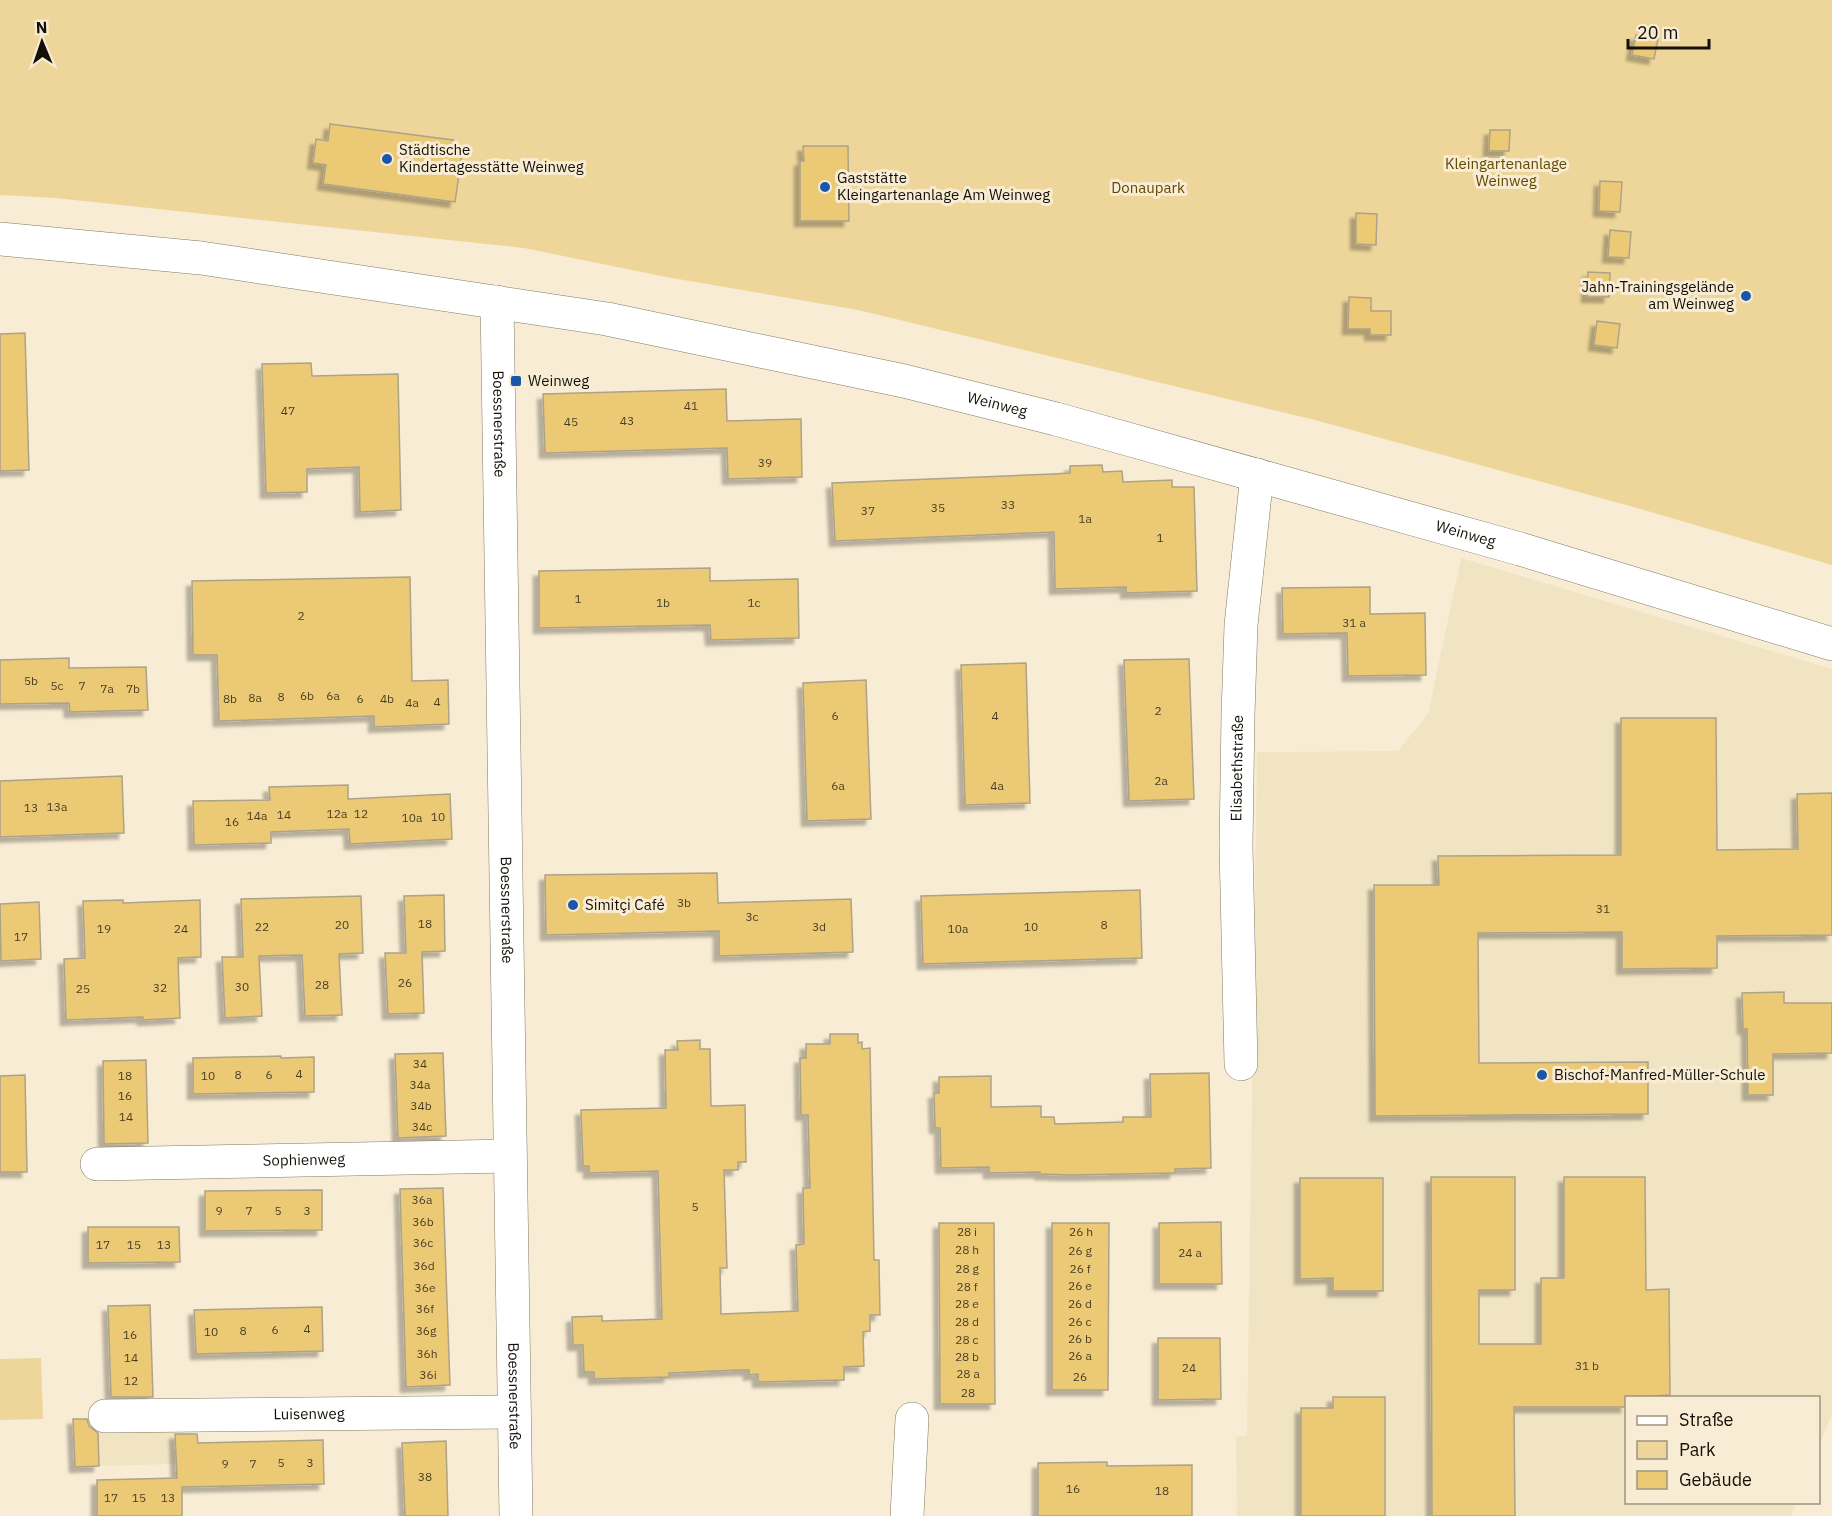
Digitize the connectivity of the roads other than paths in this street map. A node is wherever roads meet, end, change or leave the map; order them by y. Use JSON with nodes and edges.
{"nodes":[{"id":1,"x":0,"y":239,"type":"edge"},
{"id":2,"x":498,"y":302,"type":"junction"},
{"id":3,"x":1257,"y":475,"type":"junction"},
{"id":4,"x":1832,"y":644,"type":"edge"},
{"id":5,"x":1241,"y":1064,"type":"dead end"},
{"id":6,"x":510,"y":1156,"type":"junction"},
{"id":7,"x":98,"y":1164,"type":"dead end"},
{"id":8,"x":514,"y":1412,"type":"junction"},
{"id":9,"x":105,"y":1416,"type":"dead end"},
{"id":10,"x":912,"y":1419,"type":"dead end"},
{"id":11,"x":516,"y":1516,"type":"edge"},
{"id":12,"x":907,"y":1516,"type":"edge"}],
"edges":[{"from":1,"to":2,"type":"street","name":"Weinweg"},
{"from":2,"to":3,"type":"street","name":"Weinweg"},
{"from":2,"to":6,"type":"street","name":"Boessnerstraße"},
{"from":3,"to":4,"type":"street","name":"Weinweg"},
{"from":3,"to":5,"type":"street","name":"Elisabethstraße"},
{"from":6,"to":7,"type":"street","name":"Sophienweg"},
{"from":6,"to":8,"type":"street","name":"Boessnerstraße"},
{"from":8,"to":9,"type":"street","name":"Luisenweg"},
{"from":8,"to":11,"type":"street","name":"Boessnerstraße"},
{"from":10,"to":12,"type":"street"}]}
